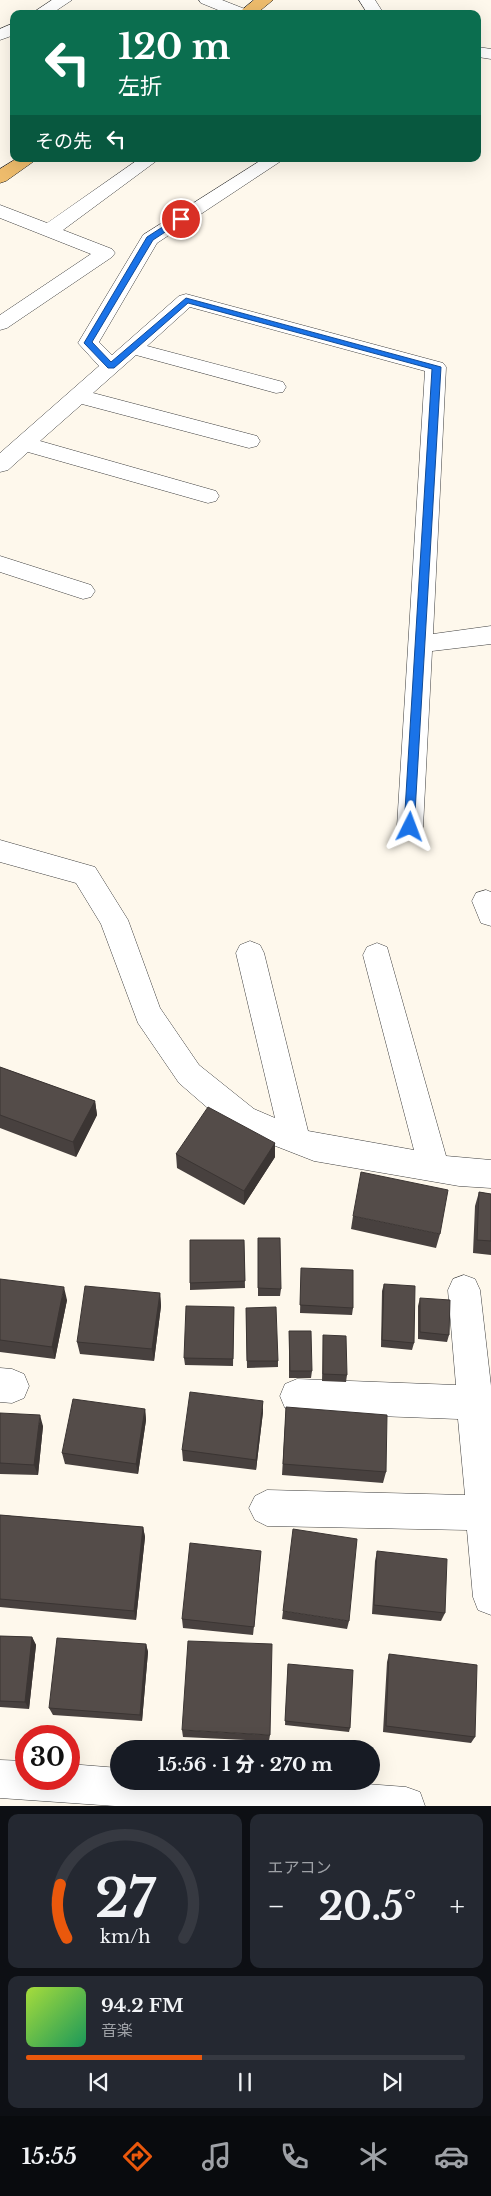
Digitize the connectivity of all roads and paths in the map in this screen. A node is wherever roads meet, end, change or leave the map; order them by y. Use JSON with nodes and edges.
{"nodes":[{"id":1,"x":64,"y":0,"type":"edge"},
{"id":2,"x":207,"y":0,"type":"edge"},
{"id":3,"x":265,"y":0,"type":"edge"},
{"id":4,"x":46,"y":10,"type":"edge"},
{"id":5,"x":233,"y":10,"type":"edge"},
{"id":6,"x":250,"y":10,"type":"edge"},
{"id":7,"x":23,"y":162,"type":"edge"},
{"id":8,"x":146,"y":162,"type":"edge"},
{"id":9,"x":270,"y":162,"type":"edge"},
{"id":10,"x":0,"y":177,"type":"edge"},
{"id":11,"x":0,"y":211,"type":"edge"},
{"id":12,"x":49,"y":231,"type":"junction"},
{"id":13,"x":0,"y":324,"type":"edge"},
{"id":14,"x":132,"y":348,"type":"junction"},
{"id":15,"x":111,"y":366,"type":"junction"},
{"id":16,"x":276,"y":387,"type":"dead end"},
{"id":17,"x":78,"y":396,"type":"junction"},
{"id":18,"x":249,"y":440,"type":"dead end"},
{"id":19,"x":24,"y":444,"type":"junction"},
{"id":20,"x":0,"y":465,"type":"edge"},
{"id":21,"x":208,"y":496,"type":"dead end"},
{"id":22,"x":0,"y":564,"type":"edge"},
{"id":23,"x":83,"y":591,"type":"dead end"},
{"id":24,"x":491,"y":636,"type":"edge"},
{"id":25,"x":420,"y":644,"type":"junction"},
{"id":26,"x":410,"y":827,"type":"dead end"},
{"id":27,"x":0,"y":851,"type":"edge"},
{"id":28,"x":250,"y":953,"type":"dead end"},
{"id":29,"x":378,"y":955,"type":"dead end"},
{"id":30,"x":295,"y":1140,"type":"junction"},
{"id":31,"x":434,"y":1167,"type":"junction"},
{"id":32,"x":491,"y":1174,"type":"edge"},
{"id":33,"x":464,"y":1290,"type":"dead end"},
{"id":34,"x":297,"y":1396,"type":"dead end"},
{"id":35,"x":483,"y":1402,"type":"edge"},
{"id":36,"x":267,"y":1508,"type":"dead end"},
{"id":37,"x":483,"y":1513,"type":"junction"},
{"id":38,"x":491,"y":1598,"type":"edge"},
{"id":39,"x":0,"y":1779,"type":"edge"},
{"id":40,"x":406,"y":1806,"type":"edge"}],
"edges":[{"from":1,"to":4,"type":"street"},
{"from":2,"to":5,"type":"street"},
{"from":3,"to":6,"type":"main road"},
{"from":7,"to":10,"type":"main road"},
{"from":8,"to":12,"type":"street"},
{"from":9,"to":15,"type":"street"},
{"from":11,"to":12,"type":"street"},
{"from":12,"to":13,"type":"street"},
{"from":14,"to":15,"type":"street"},
{"from":14,"to":16,"type":"street"},
{"from":14,"to":25,"type":"street"},
{"from":15,"to":17,"type":"street"},
{"from":17,"to":18,"type":"street"},
{"from":17,"to":19,"type":"street"},
{"from":19,"to":20,"type":"street"},
{"from":19,"to":21,"type":"street"},
{"from":22,"to":23,"type":"street"},
{"from":24,"to":25,"type":"street"},
{"from":25,"to":26,"type":"street"},
{"from":27,"to":30,"type":"street"},
{"from":28,"to":30,"type":"street"},
{"from":29,"to":31,"type":"street"},
{"from":30,"to":31,"type":"street"},
{"from":31,"to":32,"type":"street"},
{"from":33,"to":35,"type":"street"},
{"from":34,"to":35,"type":"street"},
{"from":35,"to":37,"type":"street"},
{"from":36,"to":37,"type":"street"},
{"from":37,"to":38,"type":"street"},
{"from":39,"to":40,"type":"street"}]}
